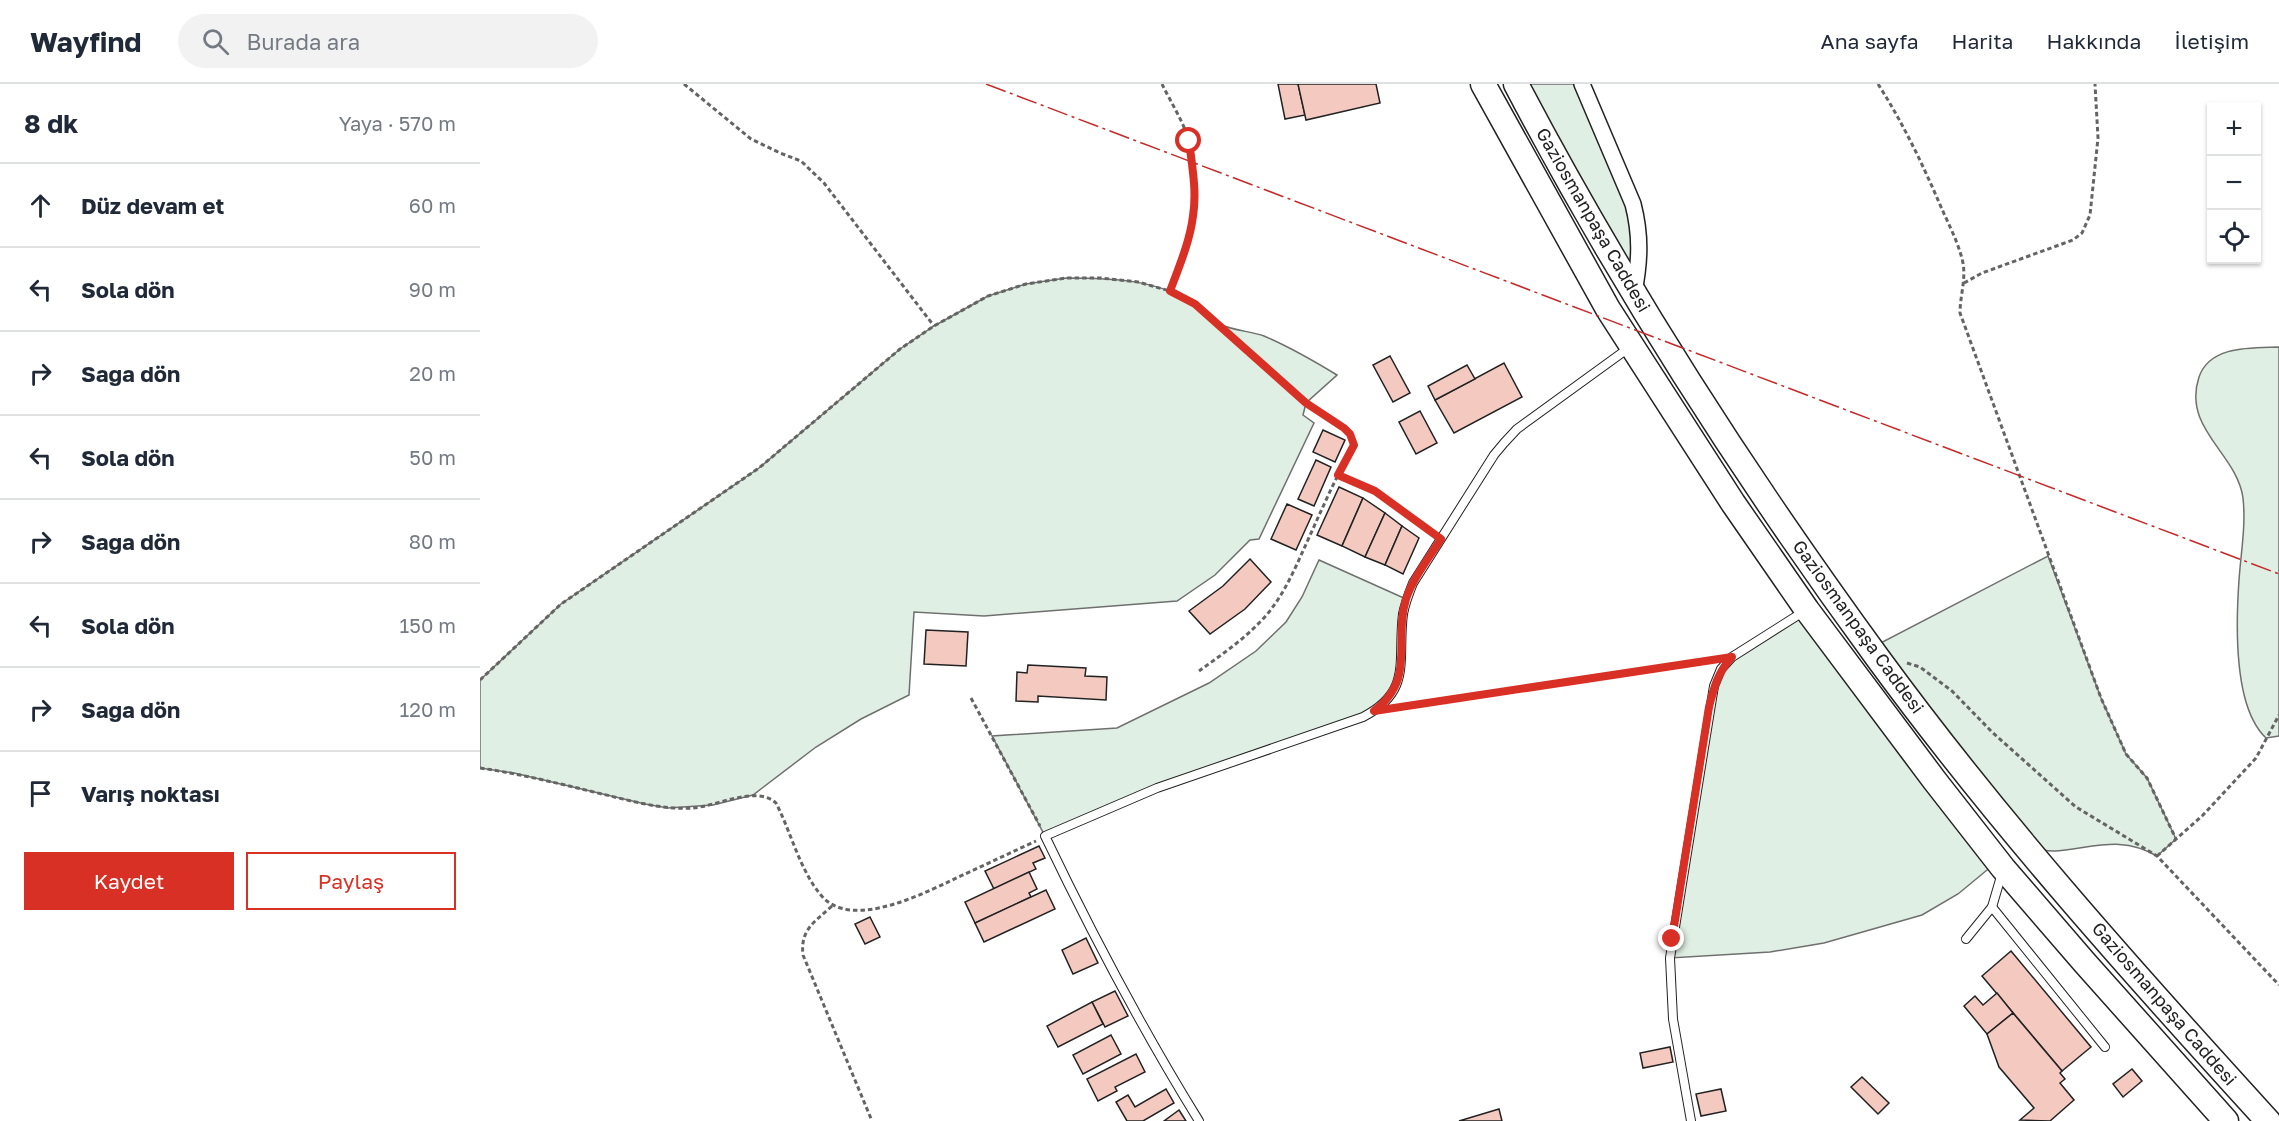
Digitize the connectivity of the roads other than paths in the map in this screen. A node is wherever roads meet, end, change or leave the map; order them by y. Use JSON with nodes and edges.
{"nodes":[{"id":1,"x":1483,"y":84,"type":"edge"},
{"id":2,"x":1516,"y":84,"type":"edge"},
{"id":3,"x":1582,"y":84,"type":"edge"},
{"id":4,"x":1634,"y":292,"type":"junction"},
{"id":5,"x":1632,"y":346,"type":"junction"},
{"id":6,"x":1807,"y":610,"type":"junction"},
{"id":7,"x":2003,"y":868,"type":"junction"},
{"id":8,"x":1992,"y":907,"type":"junction"},
{"id":9,"x":1966,"y":939,"type":"dead end"},
{"id":10,"x":2105,"y":1047,"type":"dead end"},
{"id":11,"x":1199,"y":1121,"type":"edge"},
{"id":12,"x":1691,"y":1121,"type":"edge"},
{"id":13,"x":2226,"y":1121,"type":"edge"},
{"id":14,"x":2268,"y":1121,"type":"edge"}],
"edges":[{"from":1,"to":5,"type":"highway","name":"Gaziosmanpaşa Caddesi"},
{"from":2,"to":4,"type":"highway","name":"Gaziosmanpaşa Caddesi"},
{"from":3,"to":4,"type":"street"},
{"from":4,"to":14,"type":"highway","name":"Gaziosmanpaşa Caddesi"},
{"from":5,"to":6,"type":"highway","name":"Gaziosmanpaşa Caddesi"},
{"from":5,"to":11,"type":"lane"},
{"from":6,"to":7,"type":"highway","name":"Gaziosmanpaşa Caddesi"},
{"from":6,"to":12,"type":"lane"},
{"from":7,"to":8,"type":"lane"},
{"from":7,"to":13,"type":"highway","name":"Gaziosmanpaşa Caddesi"},
{"from":8,"to":9,"type":"lane"},
{"from":8,"to":10,"type":"lane"}]}
